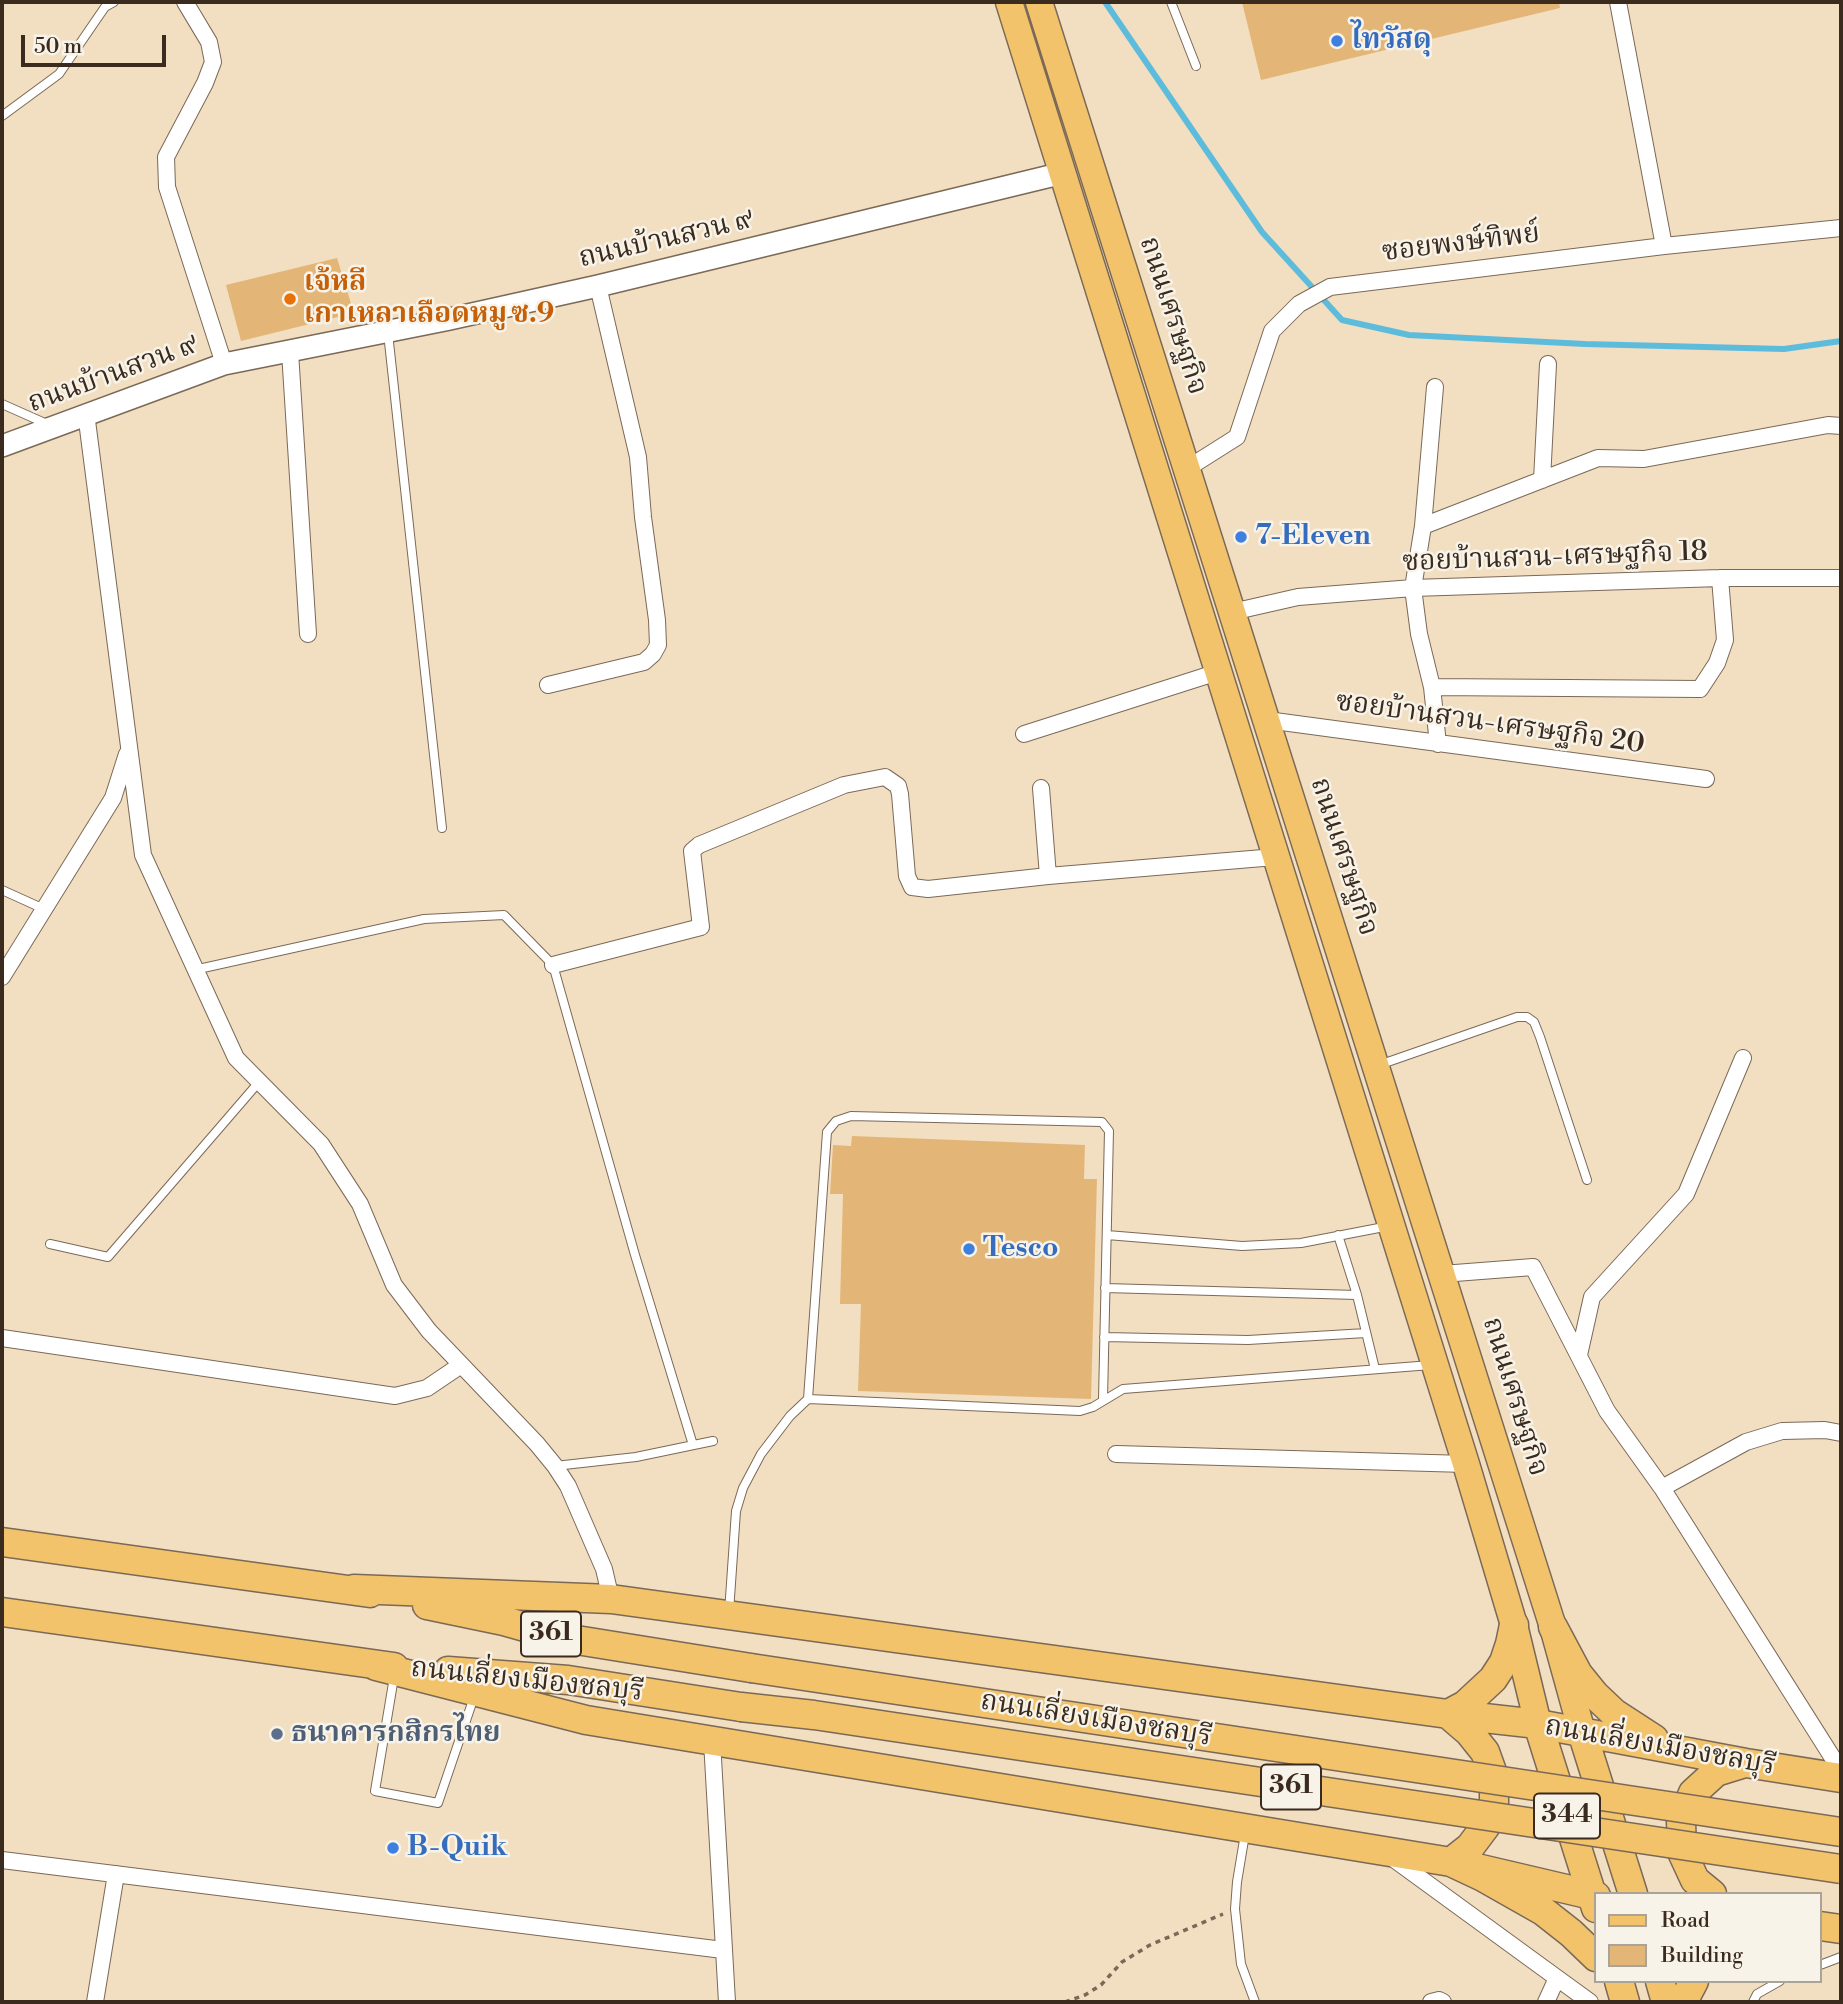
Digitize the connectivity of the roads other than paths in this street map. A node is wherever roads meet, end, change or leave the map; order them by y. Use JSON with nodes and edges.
{"nodes":[{"id":1,"x":114,"y":2,"type":"edge"},
{"id":2,"x":185,"y":2,"type":"edge"},
{"id":3,"x":1009,"y":2,"type":"edge"},
{"id":4,"x":1039,"y":2,"type":"edge"},
{"id":5,"x":1171,"y":2,"type":"edge"},
{"id":6,"x":1618,"y":2,"type":"edge"},
{"id":7,"x":1196,"y":66,"type":"dead end"},
{"id":8,"x":2,"y":116,"type":"edge"},
{"id":9,"x":1090,"y":164,"type":"junction"},
{"id":10,"x":1063,"y":173,"type":"junction"},
{"id":11,"x":1841,"y":228,"type":"edge"},
{"id":12,"x":1664,"y":246,"type":"junction"},
{"id":13,"x":598,"y":286,"type":"junction"},
{"id":14,"x":388,"y":332,"type":"junction"},
{"id":15,"x":290,"y":352,"type":"junction"},
{"id":16,"x":223,"y":364,"type":"junction"},
{"id":17,"x":1548,"y":364,"type":"dead end"},
{"id":18,"x":1435,"y":387,"type":"dead end"},
{"id":19,"x":2,"y":404,"type":"edge"},
{"id":20,"x":86,"y":413,"type":"junction"},
{"id":21,"x":52,"y":426,"type":"junction"},
{"id":22,"x":1841,"y":426,"type":"edge"},
{"id":23,"x":2,"y":446,"type":"edge"},
{"id":24,"x":1188,"y":468,"type":"junction"},
{"id":25,"x":1542,"y":480,"type":"junction"},
{"id":26,"x":1423,"y":526,"type":"junction"},
{"id":27,"x":1720,"y":578,"type":"junction"},
{"id":28,"x":1841,"y":578,"type":"edge"},
{"id":29,"x":1413,"y":588,"type":"junction"},
{"id":30,"x":1231,"y":612,"type":"junction"},
{"id":31,"x":308,"y":634,"type":"dead end"},
{"id":32,"x":1218,"y":671,"type":"junction"},
{"id":33,"x":548,"y":685,"type":"dead end"},
{"id":34,"x":1432,"y":687,"type":"junction"},
{"id":35,"x":1267,"y":720,"type":"junction"},
{"id":36,"x":1024,"y":734,"type":"dead end"},
{"id":37,"x":1438,"y":744,"type":"junction"},
{"id":38,"x":128,"y":751,"type":"junction"},
{"id":39,"x":1706,"y":779,"type":"dead end"},
{"id":40,"x":1041,"y":788,"type":"dead end"},
{"id":41,"x":442,"y":828,"type":"dead end"},
{"id":42,"x":1275,"y":857,"type":"junction"},
{"id":43,"x":1048,"y":876,"type":"junction"},
{"id":44,"x":2,"y":890,"type":"edge"},
{"id":45,"x":44,"y":909,"type":"junction"},
{"id":46,"x":553,"y":965,"type":"junction"},
{"id":47,"x":194,"y":970,"type":"junction"},
{"id":48,"x":2,"y":977,"type":"edge"},
{"id":49,"x":1743,"y":1058,"type":"dead end"},
{"id":50,"x":1376,"y":1066,"type":"junction"},
{"id":51,"x":1344,"y":1076,"type":"junction"},
{"id":52,"x":259,"y":1082,"type":"junction"},
{"id":53,"x":1587,"y":1180,"type":"dead end"},
{"id":54,"x":1391,"y":1225,"type":"junction"},
{"id":55,"x":1107,"y":1236,"type":"junction"},
{"id":56,"x":1338,"y":1236,"type":"junction"},
{"id":57,"x":50,"y":1244,"type":"dead end"},
{"id":58,"x":1442,"y":1274,"type":"junction"},
{"id":59,"x":1105,"y":1288,"type":"junction"},
{"id":60,"x":1357,"y":1295,"type":"junction"},
{"id":61,"x":1366,"y":1333,"type":"junction"},
{"id":62,"x":1104,"y":1337,"type":"junction"},
{"id":63,"x":2,"y":1338,"type":"edge"},
{"id":64,"x":1579,"y":1355,"type":"junction"},
{"id":65,"x":1434,"y":1364,"type":"junction"},
{"id":66,"x":461,"y":1365,"type":"junction"},
{"id":67,"x":1375,"y":1369,"type":"junction"},
{"id":68,"x":808,"y":1399,"type":"junction"},
{"id":69,"x":1103,"y":1399,"type":"junction"},
{"id":70,"x":1841,"y":1433,"type":"edge"},
{"id":71,"x":713,"y":1441,"type":"dead end"},
{"id":72,"x":693,"y":1445,"type":"junction"},
{"id":73,"x":1116,"y":1454,"type":"dead end"},
{"id":74,"x":1466,"y":1464,"type":"junction"},
{"id":75,"x":555,"y":1466,"type":"junction"},
{"id":76,"x":1662,"y":1488,"type":"junction"},
{"id":77,"x":2,"y":1542,"type":"edge"},
{"id":78,"x":354,"y":1589,"type":"junction"},
{"id":79,"x":611,"y":1599,"type":"junction"},
{"id":80,"x":2,"y":1612,"type":"edge"},
{"id":81,"x":729,"y":1615,"type":"junction"},
{"id":82,"x":1514,"y":1625,"type":"junction"},
{"id":83,"x":1553,"y":1627,"type":"junction"},
{"id":84,"x":385,"y":1668,"type":"junction"},
{"id":85,"x":476,"y":1691,"type":"junction"},
{"id":86,"x":1448,"y":1714,"type":"junction"},
{"id":87,"x":1538,"y":1724,"type":"junction"},
{"id":88,"x":1582,"y":1732,"type":"junction"},
{"id":89,"x":712,"y":1741,"type":"junction"},
{"id":90,"x":1684,"y":1751,"type":"junction"},
{"id":91,"x":1746,"y":1763,"type":"junction"},
{"id":92,"x":1841,"y":1772,"type":"edge"},
{"id":93,"x":1841,"y":1778,"type":"edge"},
{"id":94,"x":1246,"y":1830,"type":"junction"},
{"id":95,"x":1841,"y":1832,"type":"edge"},
{"id":96,"x":1383,"y":1851,"type":"junction"},
{"id":97,"x":2,"y":1860,"type":"edge"},
{"id":98,"x":1451,"y":1862,"type":"junction"},
{"id":99,"x":1841,"y":1869,"type":"edge"},
{"id":100,"x":116,"y":1874,"type":"junction"},
{"id":101,"x":1632,"y":1892,"type":"edge"},
{"id":102,"x":1710,"y":1892,"type":"edge"},
{"id":103,"x":1594,"y":1897,"type":"edge"},
{"id":104,"x":1594,"y":1900,"type":"edge"},
{"id":105,"x":1822,"y":1926,"type":"edge"},
{"id":106,"x":1841,"y":1929,"type":"edge"},
{"id":107,"x":723,"y":1950,"type":"junction"},
{"id":108,"x":1594,"y":1955,"type":"edge"},
{"id":109,"x":1841,"y":1957,"type":"edge"},
{"id":110,"x":1822,"y":1964,"type":"edge"},
{"id":111,"x":1557,"y":1978,"type":"junction"},
{"id":112,"x":1661,"y":1983,"type":"edge"},
{"id":113,"x":1693,"y":1983,"type":"edge"},
{"id":114,"x":1776,"y":1983,"type":"edge"},
{"id":115,"x":95,"y":2002,"type":"edge"},
{"id":116,"x":726,"y":2002,"type":"edge"},
{"id":117,"x":1255,"y":2002,"type":"edge"},
{"id":118,"x":1431,"y":2002,"type":"edge"},
{"id":119,"x":1443,"y":2002,"type":"edge"},
{"id":120,"x":1546,"y":2002,"type":"edge"},
{"id":121,"x":1590,"y":2002,"type":"edge"},
{"id":122,"x":1667,"y":2002,"type":"edge"},
{"id":123,"x":1683,"y":2002,"type":"edge"},
{"id":124,"x":1753,"y":2002,"type":"edge"}],
"edges":[{"from":1,"to":8,"type":"lane"},
{"from":2,"to":16,"type":"street"},
{"from":3,"to":10,"type":"main road"},
{"from":4,"to":9,"type":"main road","name":"ถนนเศรษฐกิจ"},
{"from":5,"to":7,"type":"lane"},
{"from":6,"to":12,"type":"street"},
{"from":9,"to":10,"type":"main road"},
{"from":9,"to":24,"type":"main road","name":"ถนนเศรษฐกิจ"},
{"from":10,"to":13,"type":"street","name":"ถนนบ้านสวน ๙"},
{"from":10,"to":32,"type":"main road"},
{"from":11,"to":12,"type":"street","name":"ซอยพงษ์ทิพย์"},
{"from":12,"to":24,"type":"street","name":"ซอยพงษ์ทิพย์"},
{"from":13,"to":14,"type":"street","name":"ถนนบ้านสวน ๙"},
{"from":13,"to":33,"type":"street"},
{"from":14,"to":15,"type":"street","name":"ถนนบ้านสวน ๙"},
{"from":14,"to":41,"type":"lane"},
{"from":15,"to":16,"type":"street","name":"ถนนบ้านสวน ๙"},
{"from":15,"to":31,"type":"street"},
{"from":16,"to":20,"type":"street","name":"ถนนบ้านสวน ๙"},
{"from":17,"to":25,"type":"street"},
{"from":18,"to":26,"type":"street"},
{"from":19,"to":21,"type":"lane"},
{"from":20,"to":21,"type":"street","name":"ถนนบ้านสวน ๙"},
{"from":20,"to":38,"type":"street"},
{"from":21,"to":23,"type":"street","name":"ถนนบ้านสวน ๙"},
{"from":22,"to":25,"type":"street"},
{"from":24,"to":30,"type":"main road","name":"ถนนเศรษฐกิจ"},
{"from":25,"to":26,"type":"street"},
{"from":26,"to":29,"type":"street"},
{"from":27,"to":28,"type":"street","name":"ซอยบ้านสวน-เศรษฐกิจ 18"},
{"from":27,"to":29,"type":"street","name":"ซอยบ้านสวน-เศรษฐกิจ 18"},
{"from":27,"to":34,"type":"street"},
{"from":29,"to":30,"type":"street","name":"ซอยบ้านสวน-เศรษฐกิจ 18"},
{"from":29,"to":34,"type":"street"},
{"from":30,"to":35,"type":"main road","name":"ถนนเศรษฐกิจ"},
{"from":32,"to":36,"type":"street"},
{"from":32,"to":42,"type":"main road"},
{"from":34,"to":37,"type":"street"},
{"from":35,"to":37,"type":"street","name":"ซอยบ้านสวน-เศรษฐกิจ 20"},
{"from":35,"to":50,"type":"main road","name":"ถนนเศรษฐกิจ"},
{"from":37,"to":39,"type":"street","name":"ซอยบ้านสวน-เศรษฐกิจ 20"},
{"from":38,"to":45,"type":"street"},
{"from":38,"to":47,"type":"street"},
{"from":40,"to":43,"type":"street"},
{"from":42,"to":43,"type":"street"},
{"from":42,"to":51,"type":"main road"},
{"from":43,"to":46,"type":"street"},
{"from":44,"to":45,"type":"lane"},
{"from":45,"to":48,"type":"street"},
{"from":46,"to":47,"type":"lane"},
{"from":46,"to":72,"type":"lane"},
{"from":47,"to":52,"type":"street"},
{"from":49,"to":64,"type":"street"},
{"from":50,"to":51,"type":"main road"},
{"from":50,"to":53,"type":"lane"},
{"from":50,"to":58,"type":"main road","name":"ถนนเศรษฐกิจ"},
{"from":51,"to":54,"type":"main road"},
{"from":52,"to":57,"type":"lane"},
{"from":52,"to":66,"type":"street"},
{"from":54,"to":56,"type":"lane"},
{"from":54,"to":65,"type":"main road"},
{"from":55,"to":56,"type":"lane"},
{"from":55,"to":59,"type":"lane"},
{"from":55,"to":68,"type":"lane"},
{"from":56,"to":60,"type":"lane"},
{"from":58,"to":64,"type":"street"},
{"from":58,"to":83,"type":"main road","name":"ถนนเศรษฐกิจ"},
{"from":59,"to":60,"type":"lane"},
{"from":59,"to":62,"type":"lane"},
{"from":60,"to":61,"type":"lane"},
{"from":61,"to":62,"type":"lane"},
{"from":61,"to":67,"type":"lane"},
{"from":62,"to":69,"type":"lane"},
{"from":63,"to":66,"type":"street"},
{"from":64,"to":76,"type":"street"},
{"from":65,"to":67,"type":"lane"},
{"from":65,"to":74,"type":"main road"},
{"from":66,"to":75,"type":"street"},
{"from":67,"to":69,"type":"lane"},
{"from":68,"to":69,"type":"lane"},
{"from":68,"to":81,"type":"lane"},
{"from":70,"to":76,"type":"street"},
{"from":71,"to":72,"type":"lane"},
{"from":72,"to":75,"type":"lane"},
{"from":73,"to":74,"type":"street"},
{"from":74,"to":82,"type":"main road"},
{"from":75,"to":79,"type":"street"},
{"from":76,"to":92,"type":"street"},
{"from":77,"to":78,"type":"highway","name":"ถนนเลี่ยงเมืองชลบุรี","number":"361"},
{"from":78,"to":79,"type":"highway","name":"ถนนเลี่ยงเมืองชลบุรี","number":"361"},
{"from":78,"to":95,"type":"highway","name":"ถนนเลี่ยงเมืองชลบุรี","number":"361","bridge":true},
{"from":79,"to":81,"type":"highway","name":"ถนนเลี่ยงเมืองชลบุรี","number":"361"},
{"from":80,"to":84,"type":"highway","name":"ถนนเลี่ยงเมืองชลบุรี","number":"361"},
{"from":81,"to":86,"type":"highway","name":"ถนนเลี่ยงเมืองชลบุรี","number":"361"},
{"from":82,"to":86,"type":"highway"},
{"from":82,"to":87,"type":"main road"},
{"from":83,"to":88,"type":"main road","name":"ถนนเศรษฐกิจ"},
{"from":83,"to":90,"type":"highway"},
{"from":84,"to":85,"type":"highway","name":"ถนนเลี่ยงเมืองชลบุรี","number":"361"},
{"from":84,"to":85,"type":"lane"},
{"from":84,"to":99,"type":"highway","name":"ถนนเลี่ยงเมืองชลบุรี","number":"361","bridge":true},
{"from":85,"to":89,"type":"highway","name":"ถนนเลี่ยงเมืองชลบุรี","number":"361"},
{"from":86,"to":87,"type":"highway","name":"ถนนเลี่ยงเมืองชลบุรี","number":"361"},
{"from":86,"to":98,"type":"highway"},
{"from":87,"to":88,"type":"highway","name":"ถนนเลี่ยงเมืองชลบุรี","number":"361"},
{"from":87,"to":103,"type":"highway","number":"344"},
{"from":88,"to":90,"type":"highway","name":"ถนนเลี่ยงเมืองชลบุรี","number":"361"},
{"from":88,"to":101,"type":"highway","number":"344"},
{"from":89,"to":94,"type":"highway","name":"ถนนเลี่ยงเมืองชลบุรี","number":"361"},
{"from":89,"to":107,"type":"street"},
{"from":90,"to":91,"type":"highway","name":"ถนนเลี่ยงเมืองชลบุรี","number":"361"},
{"from":91,"to":93,"type":"highway","name":"ถนนเลี่ยงเมืองชลบุรี","number":"361"},
{"from":91,"to":102,"type":"highway"},
{"from":94,"to":96,"type":"highway","name":"ถนนเลี่ยงเมืองชลบุรี","number":"361"},
{"from":94,"to":117,"type":"lane"},
{"from":96,"to":98,"type":"highway","name":"ถนนเลี่ยงเมืองชลบุรี","number":"361"},
{"from":96,"to":111,"type":"street"},
{"from":97,"to":100,"type":"street"},
{"from":98,"to":104,"type":"highway","name":"ถนนเลี่ยงเมืองชลบุรี","number":"361"},
{"from":98,"to":108,"type":"highway"},
{"from":100,"to":107,"type":"street"},
{"from":100,"to":115,"type":"street"},
{"from":105,"to":106,"type":"highway"},
{"from":107,"to":116,"type":"street"},
{"from":109,"to":110,"type":"lane"},
{"from":111,"to":120,"type":"street"},
{"from":111,"to":121,"type":"street"},
{"from":112,"to":122,"type":"highway"},
{"from":113,"to":123,"type":"highway"},
{"from":114,"to":124,"type":"lane"},
{"from":118,"to":119,"type":"street"}]}
